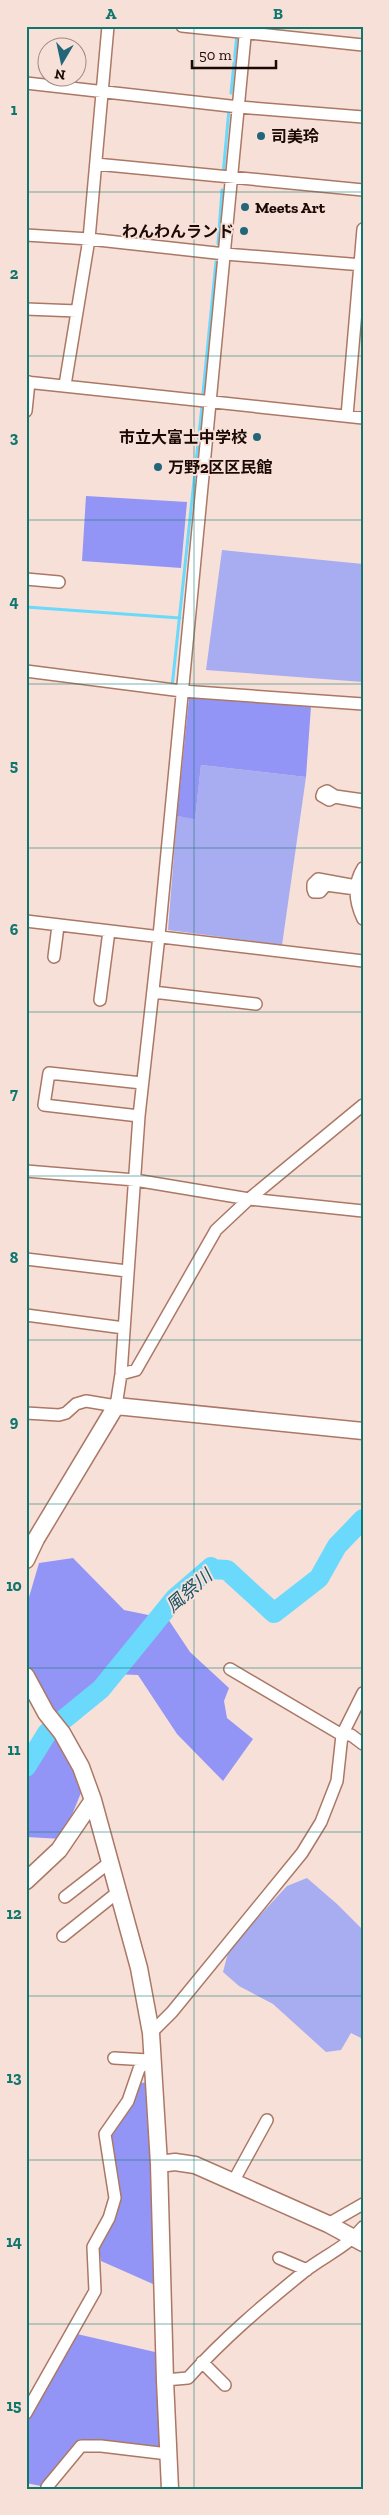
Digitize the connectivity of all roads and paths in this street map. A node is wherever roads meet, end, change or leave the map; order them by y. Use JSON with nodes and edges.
{"nodes":[{"id":1,"x":108,"y":26,"type":"edge"},
{"id":2,"x":182,"y":26,"type":"edge"},
{"id":3,"x":246,"y":29,"type":"edge"},
{"id":4,"x":363,"y":45,"type":"edge"},
{"id":5,"x":26,"y":84,"type":"edge"},
{"id":6,"x":102,"y":91,"type":"junction"},
{"id":7,"x":238,"y":107,"type":"junction"},
{"id":8,"x":363,"y":117,"type":"edge"},
{"id":9,"x":96,"y":164,"type":"junction"},
{"id":10,"x":231,"y":178,"type":"junction"},
{"id":11,"x":363,"y":190,"type":"edge"},
{"id":12,"x":363,"y":229,"type":"edge"},
{"id":13,"x":26,"y":235,"type":"edge"},
{"id":14,"x":89,"y":239,"type":"junction"},
{"id":15,"x":225,"y":254,"type":"junction"},
{"id":16,"x":361,"y":265,"type":"edge"},
{"id":17,"x":26,"y":310,"type":"edge"},
{"id":18,"x":77,"y":311,"type":"junction"},
{"id":19,"x":28,"y":382,"type":"edge"},
{"id":20,"x":65,"y":385,"type":"junction"},
{"id":21,"x":210,"y":400,"type":"junction"},
{"id":22,"x":26,"y":411,"type":"edge"},
{"id":23,"x":347,"y":416,"type":"junction"},
{"id":24,"x":363,"y":418,"type":"edge"},
{"id":25,"x":26,"y":579,"type":"edge"},
{"id":26,"x":59,"y":582,"type":"dead end"},
{"id":27,"x":26,"y":671,"type":"edge"},
{"id":28,"x":182,"y":691,"type":"junction"},
{"id":29,"x":363,"y":704,"type":"edge"},
{"id":30,"x":363,"y":868,"type":"edge"},
{"id":31,"x":363,"y":919,"type":"edge"},
{"id":32,"x":26,"y":922,"type":"edge"},
{"id":33,"x":58,"y":926,"type":"junction"},
{"id":34,"x":109,"y":931,"type":"junction"},
{"id":35,"x":160,"y":936,"type":"junction"},
{"id":36,"x":54,"y":957,"type":"dead end"},
{"id":37,"x":363,"y":961,"type":"edge"},
{"id":38,"x":153,"y":992,"type":"junction"},
{"id":39,"x":100,"y":1000,"type":"dead end"},
{"id":40,"x":256,"y":1004,"type":"dead end"},
{"id":41,"x":142,"y":1083,"type":"junction"},
{"id":42,"x":363,"y":1104,"type":"edge"},
{"id":43,"x":139,"y":1116,"type":"junction"},
{"id":44,"x":26,"y":1171,"type":"edge"},
{"id":45,"x":135,"y":1180,"type":"junction"},
{"id":46,"x":249,"y":1199,"type":"junction"},
{"id":47,"x":363,"y":1211,"type":"edge"},
{"id":48,"x":26,"y":1259,"type":"edge"},
{"id":49,"x":127,"y":1271,"type":"junction"},
{"id":50,"x":26,"y":1315,"type":"edge"},
{"id":51,"x":124,"y":1328,"type":"junction"},
{"id":52,"x":121,"y":1374,"type":"junction"},
{"id":53,"x":116,"y":1406,"type":"junction"},
{"id":54,"x":26,"y":1413,"type":"edge"},
{"id":55,"x":363,"y":1431,"type":"edge"},
{"id":56,"x":26,"y":1560,"type":"edge"},
{"id":57,"x":230,"y":1670,"type":"dead end"},
{"id":58,"x":26,"y":1677,"type":"edge"},
{"id":59,"x":363,"y":1694,"type":"edge"},
{"id":60,"x":342,"y":1735,"type":"junction"},
{"id":61,"x":363,"y":1744,"type":"edge"},
{"id":62,"x":93,"y":1800,"type":"junction"},
{"id":63,"x":110,"y":1862,"type":"junction"},
{"id":64,"x":26,"y":1881,"type":"edge"},
{"id":65,"x":118,"y":1892,"type":"junction"},
{"id":66,"x":65,"y":1897,"type":"dead end"},
{"id":67,"x":63,"y":1936,"type":"dead end"},
{"id":68,"x":151,"y":2033,"type":"junction"},
{"id":69,"x":114,"y":2058,"type":"dead end"},
{"id":70,"x":150,"y":2058,"type":"junction"},
{"id":71,"x":267,"y":2120,"type":"dead end"},
{"id":72,"x":159,"y":2164,"type":"junction"},
{"id":73,"x":233,"y":2182,"type":"junction"},
{"id":74,"x":363,"y":2204,"type":"edge"},
{"id":75,"x":328,"y":2224,"type":"junction"},
{"id":76,"x":360,"y":2236,"type":"edge"},
{"id":77,"x":279,"y":2258,"type":"dead end"},
{"id":78,"x":307,"y":2270,"type":"junction"},
{"id":79,"x":202,"y":2362,"type":"junction"},
{"id":80,"x":165,"y":2380,"type":"junction"},
{"id":81,"x":225,"y":2384,"type":"dead end"},
{"id":82,"x":26,"y":2413,"type":"edge"},
{"id":83,"x":168,"y":2454,"type":"junction"},
{"id":84,"x":46,"y":2487,"type":"dead end"},
{"id":85,"x":170,"y":2489,"type":"edge"}],
"edges":[{"from":1,"to":6,"type":"street"},
{"from":2,"to":3,"type":"street"},
{"from":3,"to":4,"type":"street"},
{"from":3,"to":7,"type":"street"},
{"from":5,"to":6,"type":"street"},
{"from":6,"to":7,"type":"street"},
{"from":6,"to":9,"type":"street"},
{"from":7,"to":8,"type":"street"},
{"from":7,"to":10,"type":"street"},
{"from":9,"to":10,"type":"street"},
{"from":9,"to":14,"type":"street"},
{"from":10,"to":11,"type":"street"},
{"from":10,"to":15,"type":"street"},
{"from":12,"to":16,"type":"street"},
{"from":13,"to":14,"type":"street"},
{"from":14,"to":15,"type":"street"},
{"from":14,"to":18,"type":"street"},
{"from":15,"to":16,"type":"street"},
{"from":15,"to":21,"type":"street"},
{"from":16,"to":23,"type":"street"},
{"from":17,"to":18,"type":"street"},
{"from":18,"to":20,"type":"street"},
{"from":19,"to":20,"type":"street"},
{"from":19,"to":22,"type":"street"},
{"from":20,"to":21,"type":"street"},
{"from":21,"to":23,"type":"street"},
{"from":21,"to":28,"type":"street"},
{"from":23,"to":24,"type":"street"},
{"from":25,"to":26,"type":"street"},
{"from":27,"to":28,"type":"street"},
{"from":28,"to":29,"type":"street"},
{"from":28,"to":35,"type":"street"},
{"from":30,"to":31,"type":"street"},
{"from":32,"to":33,"type":"street"},
{"from":33,"to":34,"type":"street"},
{"from":33,"to":36,"type":"street"},
{"from":34,"to":35,"type":"street"},
{"from":34,"to":39,"type":"street"},
{"from":35,"to":37,"type":"street"},
{"from":35,"to":38,"type":"street"},
{"from":38,"to":40,"type":"street"},
{"from":38,"to":41,"type":"street"},
{"from":41,"to":43,"type":"street"},
{"from":41,"to":43,"type":"street"},
{"from":42,"to":46,"type":"street"},
{"from":43,"to":45,"type":"street"},
{"from":44,"to":45,"type":"street"},
{"from":45,"to":46,"type":"street"},
{"from":45,"to":49,"type":"street"},
{"from":46,"to":47,"type":"street"},
{"from":46,"to":52,"type":"street"},
{"from":48,"to":49,"type":"street"},
{"from":49,"to":51,"type":"street"},
{"from":50,"to":51,"type":"street"},
{"from":51,"to":52,"type":"street"},
{"from":52,"to":53,"type":"street"},
{"from":53,"to":54,"type":"street"},
{"from":53,"to":55,"type":"street"},
{"from":53,"to":56,"type":"street"},
{"from":57,"to":60,"type":"street"},
{"from":58,"to":62,"type":"street"},
{"from":59,"to":60,"type":"street"},
{"from":60,"to":61,"type":"street"},
{"from":60,"to":68,"type":"street"},
{"from":62,"to":63,"type":"street"},
{"from":62,"to":64,"type":"street"},
{"from":63,"to":65,"type":"street"},
{"from":63,"to":66,"type":"street"},
{"from":65,"to":67,"type":"street"},
{"from":65,"to":68,"type":"street"},
{"from":68,"to":70,"type":"street"},
{"from":69,"to":70,"type":"street"},
{"from":70,"to":72,"type":"street"},
{"from":70,"to":82,"type":"street"},
{"from":71,"to":73,"type":"street"},
{"from":72,"to":73,"type":"street"},
{"from":72,"to":80,"type":"street"},
{"from":73,"to":75,"type":"street"},
{"from":74,"to":75,"type":"street"},
{"from":75,"to":76,"type":"street"},
{"from":76,"to":78,"type":"street"},
{"from":77,"to":78,"type":"street"},
{"from":78,"to":79,"type":"street"},
{"from":79,"to":80,"type":"street"},
{"from":79,"to":81,"type":"street"},
{"from":80,"to":83,"type":"street"},
{"from":83,"to":84,"type":"street"},
{"from":83,"to":85,"type":"street"}]}
